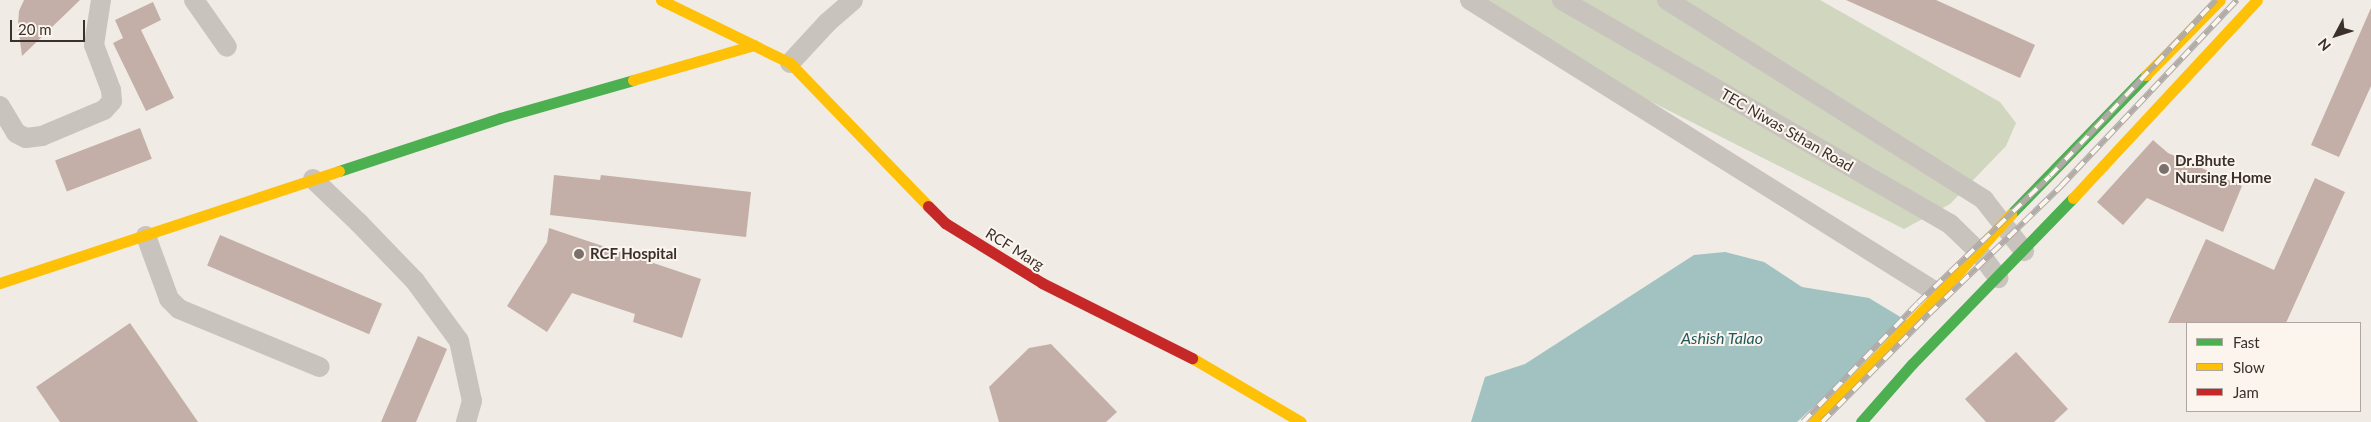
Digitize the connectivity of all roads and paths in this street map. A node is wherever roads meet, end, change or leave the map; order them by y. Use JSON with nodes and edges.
{"nodes":[{"id":1,"x":101,"y":0,"type":"edge"},
{"id":2,"x":194,"y":0,"type":"edge"},
{"id":3,"x":661,"y":0,"type":"edge"},
{"id":4,"x":853,"y":0,"type":"edge"},
{"id":5,"x":1470,"y":0,"type":"edge"},
{"id":6,"x":1562,"y":0,"type":"edge"},
{"id":7,"x":1667,"y":0,"type":"edge"},
{"id":8,"x":2220,"y":0,"type":"edge"},
{"id":9,"x":2257,"y":0,"type":"edge"},
{"id":10,"x":754,"y":45,"type":"junction"},
{"id":11,"x":227,"y":47,"type":"dead end"},
{"id":12,"x":790,"y":63,"type":"junction"},
{"id":13,"x":0,"y":106,"type":"edge"},
{"id":14,"x":313,"y":179,"type":"junction"},
{"id":15,"x":2003,"y":222,"type":"junction"},
{"id":16,"x":146,"y":236,"type":"junction"},
{"id":17,"x":1978,"y":250,"type":"junction"},
{"id":18,"x":2024,"y":251,"type":"junction"},
{"id":19,"x":1998,"y":278,"type":"junction"},
{"id":20,"x":0,"y":283,"type":"edge"},
{"id":21,"x":1939,"y":294,"type":"junction"},
{"id":22,"x":320,"y":367,"type":"dead end"},
{"id":23,"x":466,"y":422,"type":"edge"},
{"id":24,"x":1301,"y":422,"type":"edge"},
{"id":25,"x":1813,"y":422,"type":"edge"},
{"id":26,"x":1861,"y":422,"type":"edge"}],
"edges":[{"from":1,"to":13,"type":"street"},
{"from":2,"to":11,"type":"street"},
{"from":3,"to":10,"type":"street","name":"RCF Marg"},
{"from":4,"to":12,"type":"street"},
{"from":5,"to":21,"type":"street"},
{"from":6,"to":17,"type":"street","name":"TEC Niwas Sthan Road"},
{"from":7,"to":15,"type":"street"},
{"from":8,"to":15,"type":"street"},
{"from":9,"to":18,"type":"street"},
{"from":10,"to":12,"type":"street","name":"RCF Marg"},
{"from":10,"to":14,"type":"street"},
{"from":12,"to":24,"type":"street","name":"RCF Marg"},
{"from":14,"to":16,"type":"street"},
{"from":14,"to":23,"type":"street"},
{"from":15,"to":17,"type":"street"},
{"from":15,"to":18,"type":"street"},
{"from":16,"to":20,"type":"street"},
{"from":16,"to":22,"type":"street"},
{"from":17,"to":19,"type":"street","name":"TEC Niwas Sthan Road"},
{"from":17,"to":21,"type":"street"},
{"from":18,"to":19,"type":"street"},
{"from":19,"to":26,"type":"street"},
{"from":21,"to":25,"type":"street"}]}
